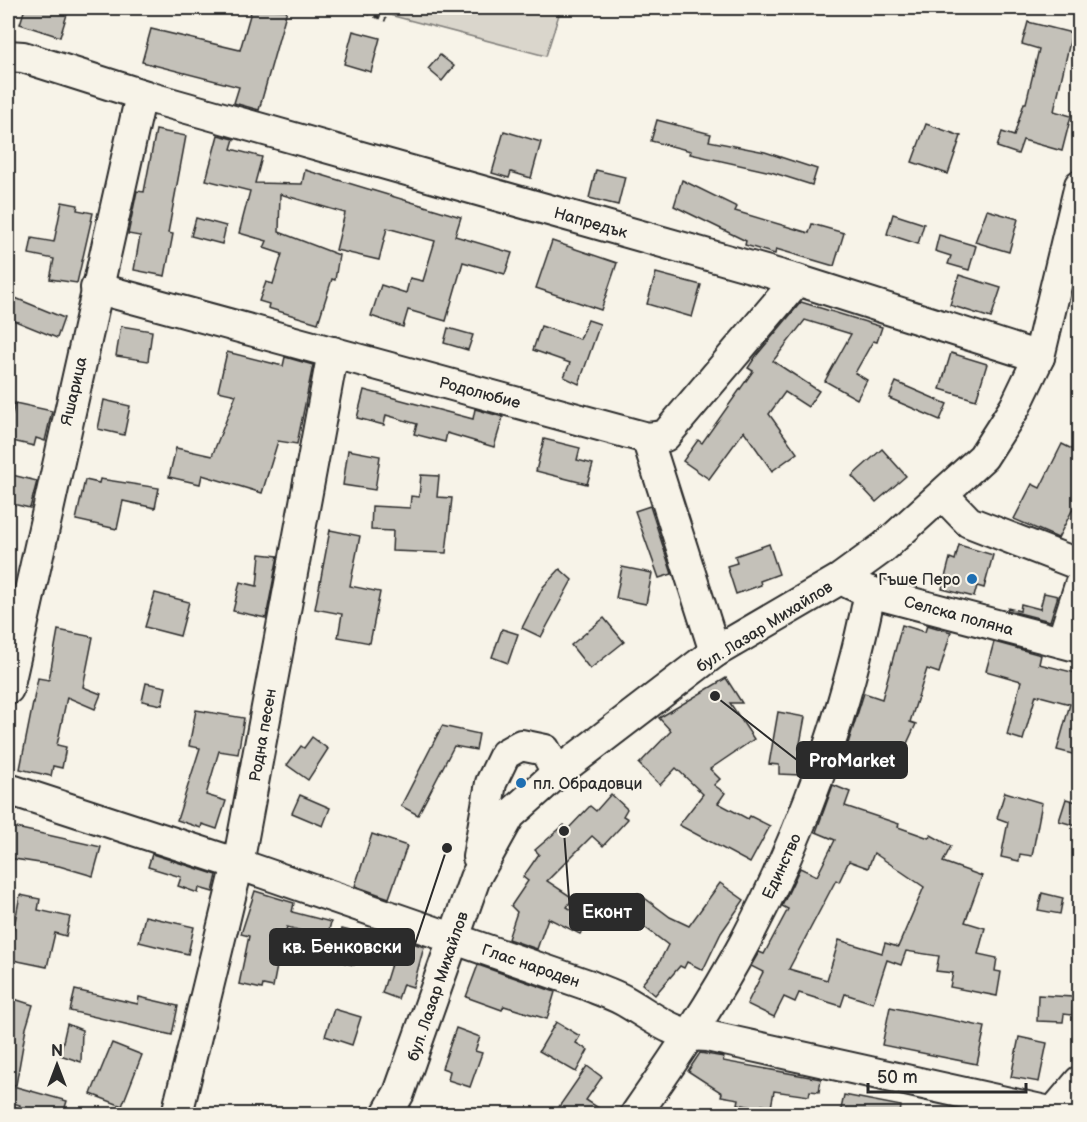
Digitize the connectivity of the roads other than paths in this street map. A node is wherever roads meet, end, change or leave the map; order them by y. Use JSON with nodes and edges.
{"nodes":[{"id":1,"x":8,"y":56,"type":"edge"},
{"id":2,"x":143,"y":96,"type":"junction"},
{"id":3,"x":1080,"y":185,"type":"edge"},
{"id":4,"x":797,"y":280,"type":"junction"},
{"id":5,"x":96,"y":288,"type":"junction"},
{"id":6,"x":333,"y":352,"type":"junction"},
{"id":7,"x":1040,"y":357,"type":"junction"},
{"id":8,"x":647,"y":438,"type":"junction"},
{"id":9,"x":943,"y":495,"type":"junction"},
{"id":10,"x":1080,"y":565,"type":"edge"},
{"id":11,"x":840,"y":579,"type":"junction"},
{"id":12,"x":1080,"y":585,"type":"edge"},
{"id":13,"x":870,"y":592,"type":"junction"},
{"id":14,"x":1071,"y":645,"type":"edge"},
{"id":15,"x":715,"y":652,"type":"junction"},
{"id":16,"x":8,"y":688,"type":"edge"},
{"id":17,"x":557,"y":772,"type":"junction"},
{"id":18,"x":8,"y":789,"type":"edge"},
{"id":19,"x":238,"y":864,"type":"junction"},
{"id":20,"x":475,"y":878,"type":"junction"},
{"id":21,"x":453,"y":939,"type":"junction"},
{"id":22,"x":690,"y":1036,"type":"junction"},
{"id":23,"x":1080,"y":1082,"type":"edge"},
{"id":24,"x":177,"y":1114,"type":"edge"},
{"id":25,"x":387,"y":1114,"type":"edge"},
{"id":26,"x":636,"y":1114,"type":"edge"},
{"id":27,"x":1056,"y":1114,"type":"edge"}],
"edges":[{"from":1,"to":2,"type":"street","name":"Напредък"},
{"from":2,"to":4,"type":"street","name":"Напредък"},
{"from":2,"to":5,"type":"street","name":"Яшарица"},
{"from":3,"to":7,"type":"street","name":"бул. Лазар Михайлов"},
{"from":4,"to":7,"type":"street","name":"Напредък"},
{"from":4,"to":8,"type":"street"},
{"from":5,"to":6,"type":"street","name":"Родолюбие"},
{"from":5,"to":16,"type":"street","name":"Яшарица"},
{"from":6,"to":8,"type":"street","name":"Родолюбие"},
{"from":6,"to":19,"type":"street","name":"Родна песен"},
{"from":7,"to":9,"type":"street","name":"бул. Лазар Михайлов"},
{"from":8,"to":15,"type":"street"},
{"from":9,"to":10,"type":"street"},
{"from":9,"to":11,"type":"street","name":"бул. Лазар Михайлов"},
{"from":11,"to":13,"type":"street","name":"Селска поляна"},
{"from":11,"to":15,"type":"street","name":"бул. Лазар Михайлов"},
{"from":12,"to":14,"type":"street"},
{"from":13,"to":14,"type":"street","name":"Селска поляна"},
{"from":13,"to":22,"type":"street","name":"Единство"},
{"from":15,"to":17,"type":"street","name":"бул. Лазар Михайлов"},
{"from":17,"to":20,"type":"street","name":"бул. Лазар Михайлов"},
{"from":17,"to":20,"type":"street"},
{"from":18,"to":19,"type":"street","name":"Глас народен"},
{"from":19,"to":21,"type":"street","name":"Глас народен"},
{"from":19,"to":24,"type":"street","name":"Родна песен"},
{"from":20,"to":21,"type":"street","name":"бул. Лазар Михайлов"},
{"from":21,"to":22,"type":"street","name":"Глас народен"},
{"from":21,"to":25,"type":"street","name":"бул. Лазар Михайлов"},
{"from":22,"to":26,"type":"street","name":"Единство"},
{"from":22,"to":27,"type":"street","name":"Глас народен"},
{"from":23,"to":27,"type":"street"}]}
